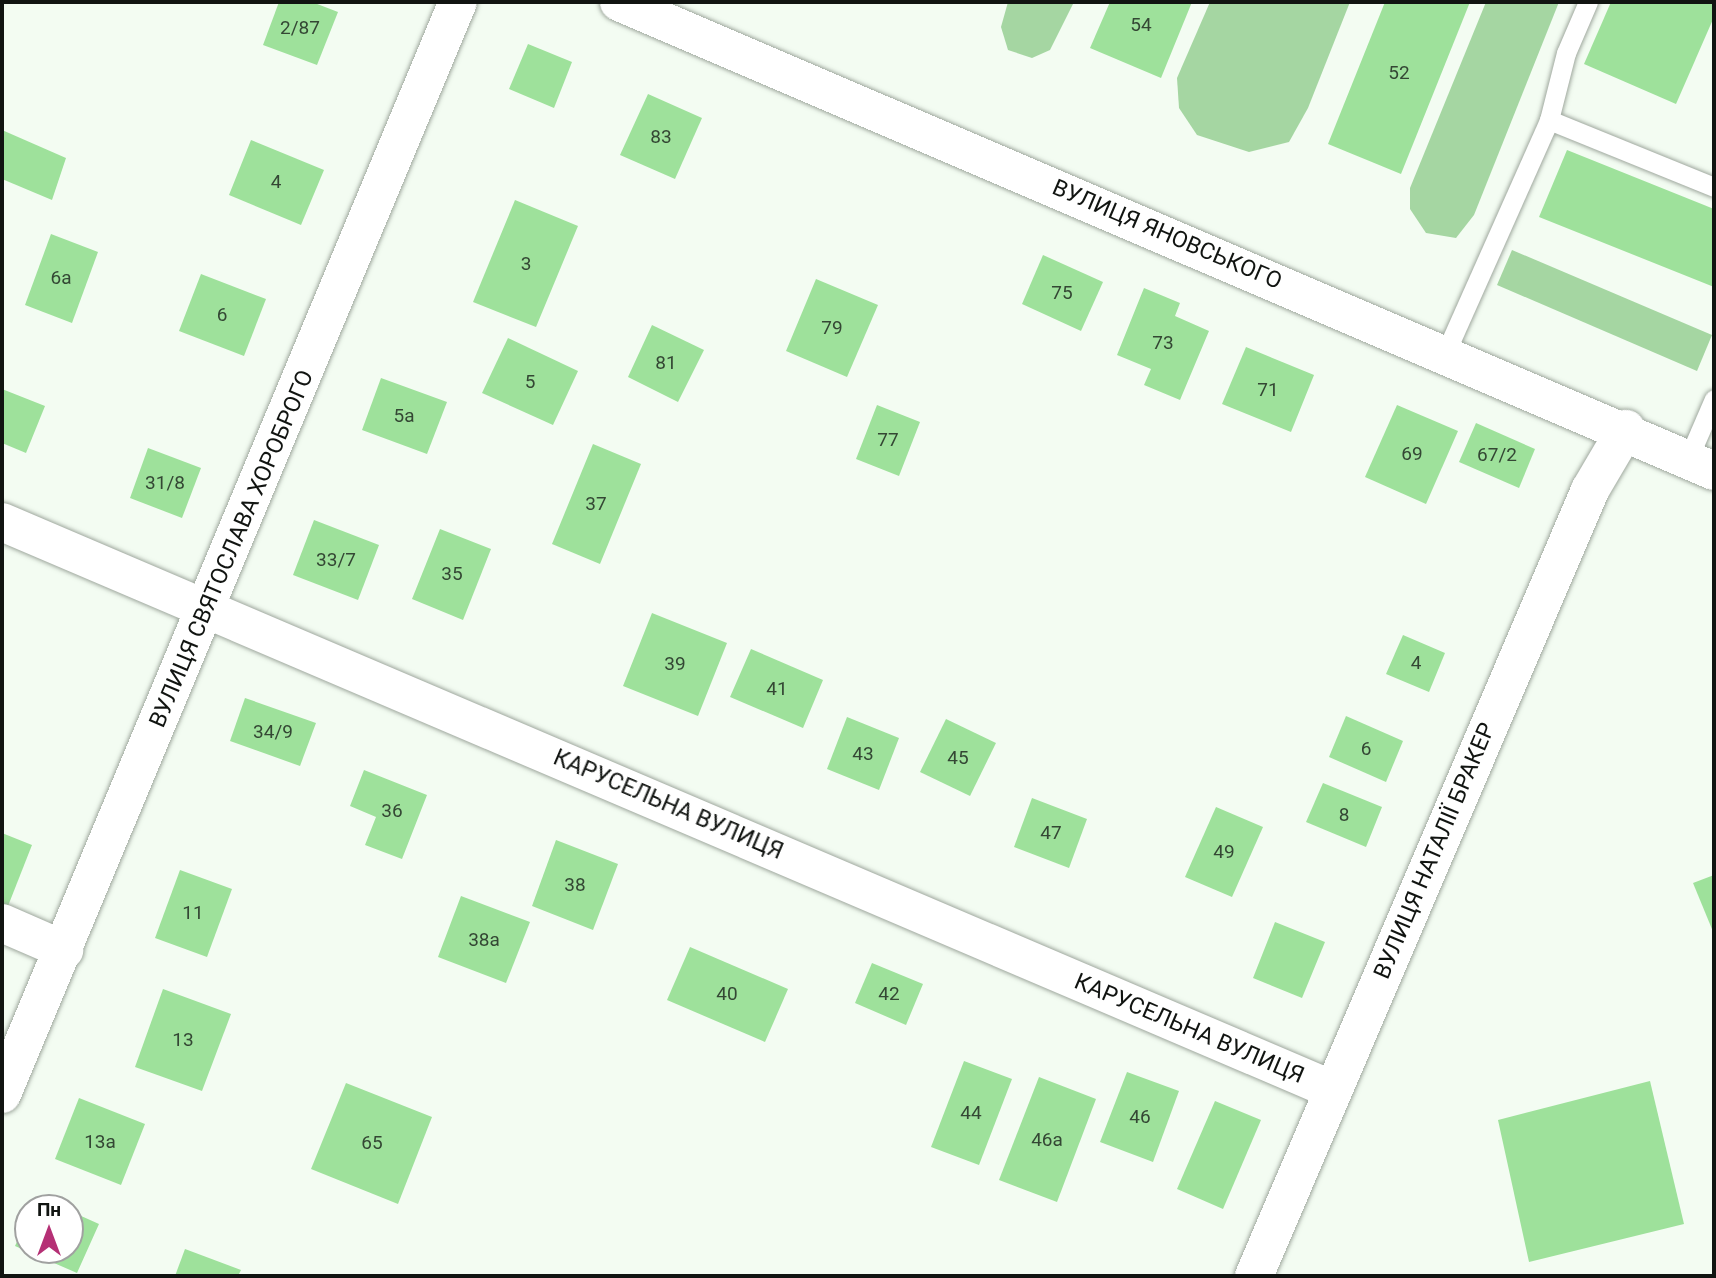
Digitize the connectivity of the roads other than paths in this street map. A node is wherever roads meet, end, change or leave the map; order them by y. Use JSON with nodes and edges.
{"nodes":[{"id":1,"x":458,"y":2,"type":"edge"},
{"id":2,"x":619,"y":2,"type":"edge"},
{"id":3,"x":1588,"y":2,"type":"edge"},
{"id":4,"x":1549,"y":120,"type":"junction"},
{"id":5,"x":1714,"y":187,"type":"edge"},
{"id":6,"x":1445,"y":354,"type":"junction"},
{"id":7,"x":1714,"y":399,"type":"edge"},
{"id":8,"x":1626,"y":429,"type":"junction"},
{"id":9,"x":1701,"y":465,"type":"edge"},
{"id":10,"x":2,"y":522,"type":"edge"},
{"id":11,"x":209,"y":608,"type":"junction"},
{"id":12,"x":2,"y":923,"type":"edge"},
{"id":13,"x":64,"y":950,"type":"junction"},
{"id":14,"x":1333,"y":1090,"type":"junction"},
{"id":15,"x":2,"y":1094,"type":"edge"},
{"id":16,"x":1254,"y":1276,"type":"edge"}],
"edges":[{"from":1,"to":11,"type":"street","name":"ВУЛИЦЯ СВЯТОСЛАВА ХОРОБРОГО"},
{"from":2,"to":6,"type":"street","name":"ВУЛИЦЯ ЯНОВСЬКОГО"},
{"from":3,"to":4,"type":"lane"},
{"from":4,"to":5,"type":"lane"},
{"from":4,"to":6,"type":"lane"},
{"from":6,"to":8,"type":"street","name":"ВУЛИЦЯ ЯНОВСЬКОГО"},
{"from":7,"to":9,"type":"lane"},
{"from":8,"to":9,"type":"street","name":"ВУЛИЦЯ ЯНОВСЬКОГО"},
{"from":8,"to":14,"type":"street","name":"ВУЛИЦЯ НАТАЛІЇ БРАКЕР"},
{"from":10,"to":11,"type":"street","name":"КАРУСЕЛЬНА ВУЛИЦЯ"},
{"from":11,"to":13,"type":"street","name":"ВУЛИЦЯ СВЯТОСЛАВА ХОРОБРОГО"},
{"from":11,"to":14,"type":"street","name":"КАРУСЕЛЬНА ВУЛИЦЯ"},
{"from":12,"to":13,"type":"street"},
{"from":13,"to":15,"type":"street","name":"ВУЛИЦЯ СВЯТОСЛАВА ХОРОБРОГО"},
{"from":14,"to":16,"type":"street","name":"ВУЛИЦЯ НАТАЛІЇ БРАКЕР"}]}
